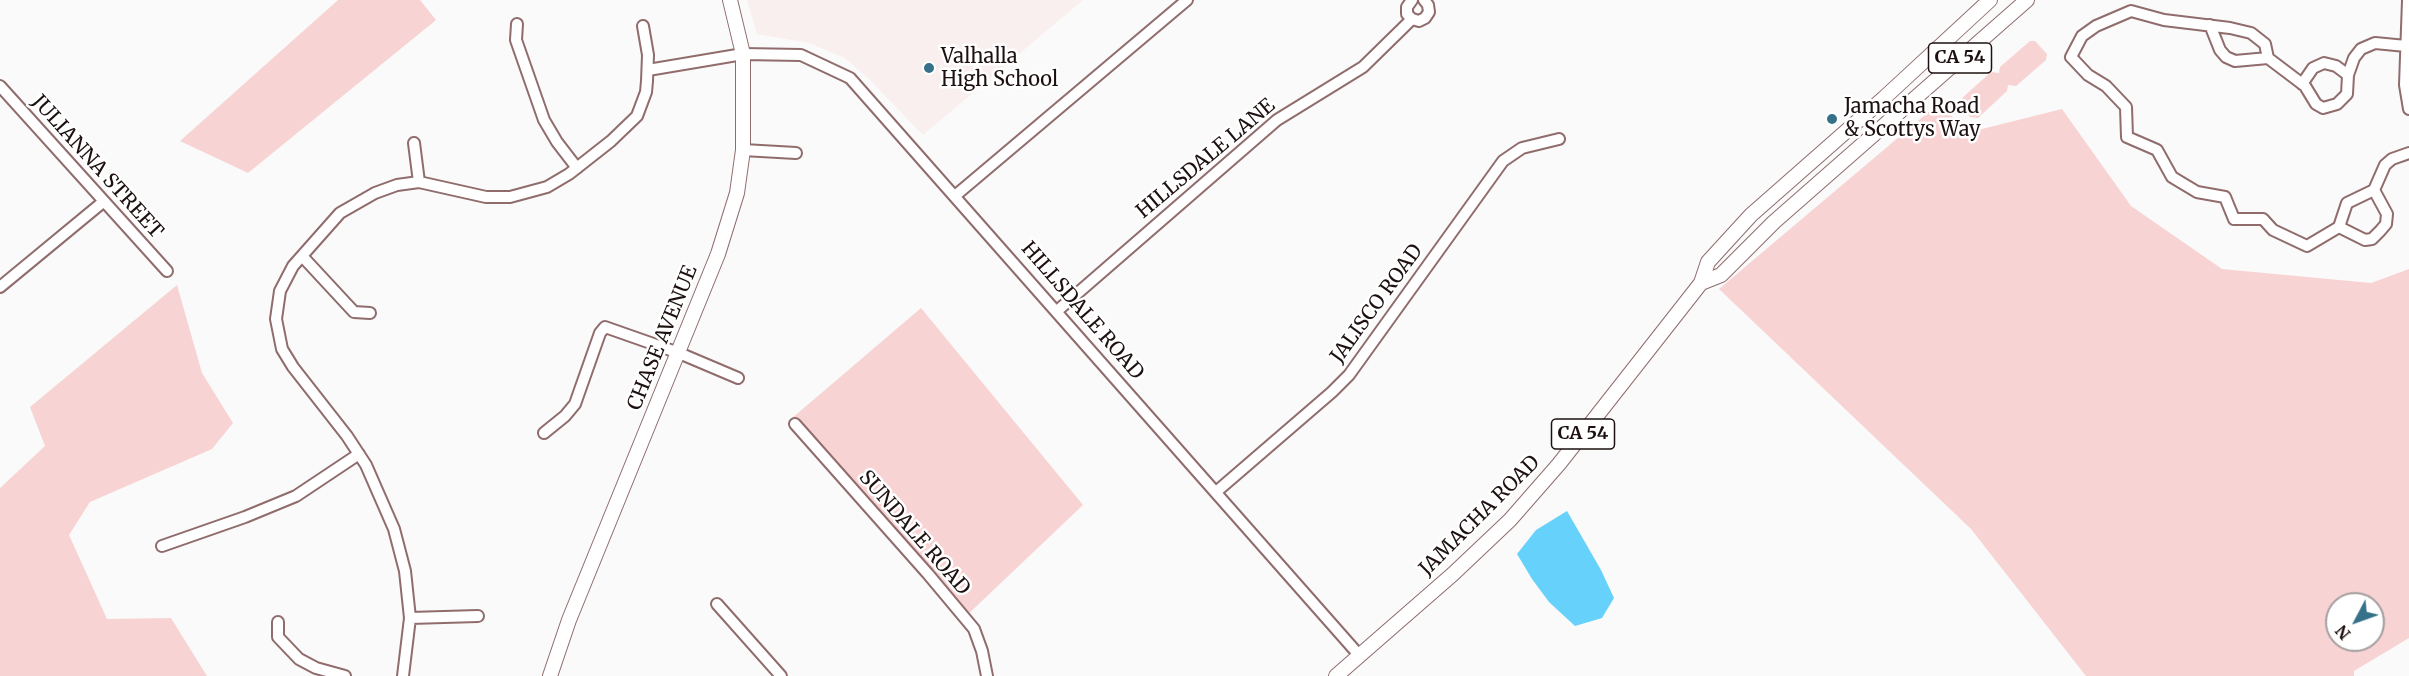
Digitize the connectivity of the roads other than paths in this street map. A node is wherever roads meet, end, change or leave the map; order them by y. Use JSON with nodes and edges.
{"nodes":[{"id":1,"x":730,"y":0,"type":"edge"},
{"id":2,"x":1187,"y":0,"type":"edge"},
{"id":3,"x":1412,"y":0,"type":"edge"},
{"id":4,"x":1424,"y":0,"type":"edge"},
{"id":5,"x":1990,"y":0,"type":"edge"},
{"id":6,"x":2027,"y":0,"type":"edge"},
{"id":7,"x":2408,"y":0,"type":"edge"},
{"id":8,"x":1412,"y":19,"type":"junction"},
{"id":9,"x":517,"y":24,"type":"dead end"},
{"id":10,"x":2210,"y":24,"type":"junction"},
{"id":11,"x":644,"y":26,"type":"dead end"},
{"id":12,"x":2406,"y":46,"type":"junction"},
{"id":13,"x":742,"y":54,"type":"junction"},
{"id":14,"x":2268,"y":58,"type":"junction"},
{"id":15,"x":648,"y":70,"type":"junction"},
{"id":16,"x":2348,"y":75,"type":"junction"},
{"id":17,"x":2302,"y":84,"type":"junction"},
{"id":18,"x":0,"y":86,"type":"edge"},
{"id":19,"x":1884,"y":98,"type":"junction"},
{"id":20,"x":1913,"y":99,"type":"junction"},
{"id":21,"x":2409,"y":109,"type":"edge"},
{"id":22,"x":1559,"y":140,"type":"dead end"},
{"id":23,"x":414,"y":144,"type":"dead end"},
{"id":24,"x":743,"y":150,"type":"junction"},
{"id":25,"x":796,"y":153,"type":"dead end"},
{"id":26,"x":2409,"y":153,"type":"edge"},
{"id":27,"x":577,"y":168,"type":"junction"},
{"id":28,"x":419,"y":182,"type":"junction"},
{"id":29,"x":2374,"y":190,"type":"junction"},
{"id":30,"x":956,"y":195,"type":"junction"},
{"id":31,"x":103,"y":202,"type":"junction"},
{"id":32,"x":2339,"y":227,"type":"junction"},
{"id":33,"x":302,"y":256,"type":"junction"},
{"id":34,"x":166,"y":271,"type":"dead end"},
{"id":35,"x":1701,"y":283,"type":"junction"},
{"id":36,"x":0,"y":287,"type":"edge"},
{"id":37,"x":1057,"y":311,"type":"junction"},
{"id":38,"x":370,"y":313,"type":"dead end"},
{"id":39,"x":679,"y":352,"type":"junction"},
{"id":40,"x":738,"y":378,"type":"dead end"},
{"id":41,"x":795,"y":424,"type":"dead end"},
{"id":42,"x":544,"y":433,"type":"dead end"},
{"id":43,"x":359,"y":454,"type":"junction"},
{"id":44,"x":1216,"y":492,"type":"junction"},
{"id":45,"x":162,"y":546,"type":"dead end"},
{"id":46,"x":717,"y":604,"type":"dead end"},
{"id":47,"x":478,"y":616,"type":"dead end"},
{"id":48,"x":411,"y":618,"type":"junction"},
{"id":49,"x":278,"y":622,"type":"dead end"},
{"id":50,"x":1359,"y":655,"type":"junction"},
{"id":51,"x":345,"y":676,"type":"edge"},
{"id":52,"x":403,"y":676,"type":"edge"},
{"id":53,"x":550,"y":676,"type":"edge"},
{"id":54,"x":781,"y":676,"type":"edge"},
{"id":55,"x":987,"y":676,"type":"edge"},
{"id":56,"x":1336,"y":676,"type":"edge"}],
"edges":[{"from":1,"to":13,"type":"main road","name":"CHASE AVENUE"},
{"from":2,"to":30,"type":"street"},
{"from":3,"to":8,"type":"street"},
{"from":4,"to":8,"type":"street","name":"HILLSDALE LANE"},
{"from":5,"to":19,"type":"main road","name":"JAMACHA ROAD","number":"CA 54"},
{"from":6,"to":20,"type":"main road","name":"JAMACHA ROAD","number":"CA 54"},
{"from":7,"to":12,"type":"street"},
{"from":8,"to":37,"type":"street","name":"HILLSDALE LANE"},
{"from":9,"to":27,"type":"street"},
{"from":10,"to":14,"type":"street"},
{"from":10,"to":14,"type":"street"},
{"from":10,"to":32,"type":"street"},
{"from":11,"to":15,"type":"street"},
{"from":12,"to":16,"type":"street"},
{"from":12,"to":21,"type":"street"},
{"from":13,"to":15,"type":"street","name":"HILLSDALE ROAD"},
{"from":13,"to":24,"type":"main road","name":"CHASE AVENUE"},
{"from":13,"to":30,"type":"street","name":"HILLSDALE ROAD"},
{"from":14,"to":17,"type":"street"},
{"from":15,"to":27,"type":"street"},
{"from":16,"to":17,"type":"street"},
{"from":16,"to":17,"type":"street"},
{"from":18,"to":31,"type":"street","name":"JULIANNA STREET"},
{"from":19,"to":20,"type":"main road"},
{"from":19,"to":35,"type":"main road","name":"JAMACHA ROAD","number":"CA 54"},
{"from":20,"to":35,"type":"main road","name":"JAMACHA ROAD","number":"CA 54"},
{"from":22,"to":44,"type":"street","name":"JALISCO ROAD"},
{"from":23,"to":28,"type":"street"},
{"from":24,"to":25,"type":"street"},
{"from":24,"to":39,"type":"main road","name":"CHASE AVENUE"},
{"from":26,"to":29,"type":"street"},
{"from":27,"to":28,"type":"street"},
{"from":28,"to":33,"type":"street"},
{"from":29,"to":32,"type":"street"},
{"from":29,"to":32,"type":"street"},
{"from":30,"to":37,"type":"street","name":"HILLSDALE ROAD"},
{"from":31,"to":34,"type":"street","name":"JULIANNA STREET"},
{"from":31,"to":36,"type":"street"},
{"from":33,"to":38,"type":"street"},
{"from":33,"to":43,"type":"street"},
{"from":35,"to":50,"type":"main road","name":"JAMACHA ROAD","number":"CA 54"},
{"from":37,"to":44,"type":"street","name":"HILLSDALE ROAD"},
{"from":39,"to":40,"type":"street"},
{"from":39,"to":42,"type":"street"},
{"from":39,"to":53,"type":"main road","name":"CHASE AVENUE"},
{"from":41,"to":55,"type":"street","name":"SUNDALE ROAD"},
{"from":43,"to":45,"type":"street"},
{"from":43,"to":48,"type":"street"},
{"from":44,"to":50,"type":"street","name":"HILLSDALE ROAD"},
{"from":46,"to":54,"type":"street"},
{"from":47,"to":48,"type":"street"},
{"from":48,"to":52,"type":"street"},
{"from":49,"to":51,"type":"street"},
{"from":50,"to":56,"type":"main road","name":"JAMACHA ROAD","number":"CA 54"}]}
